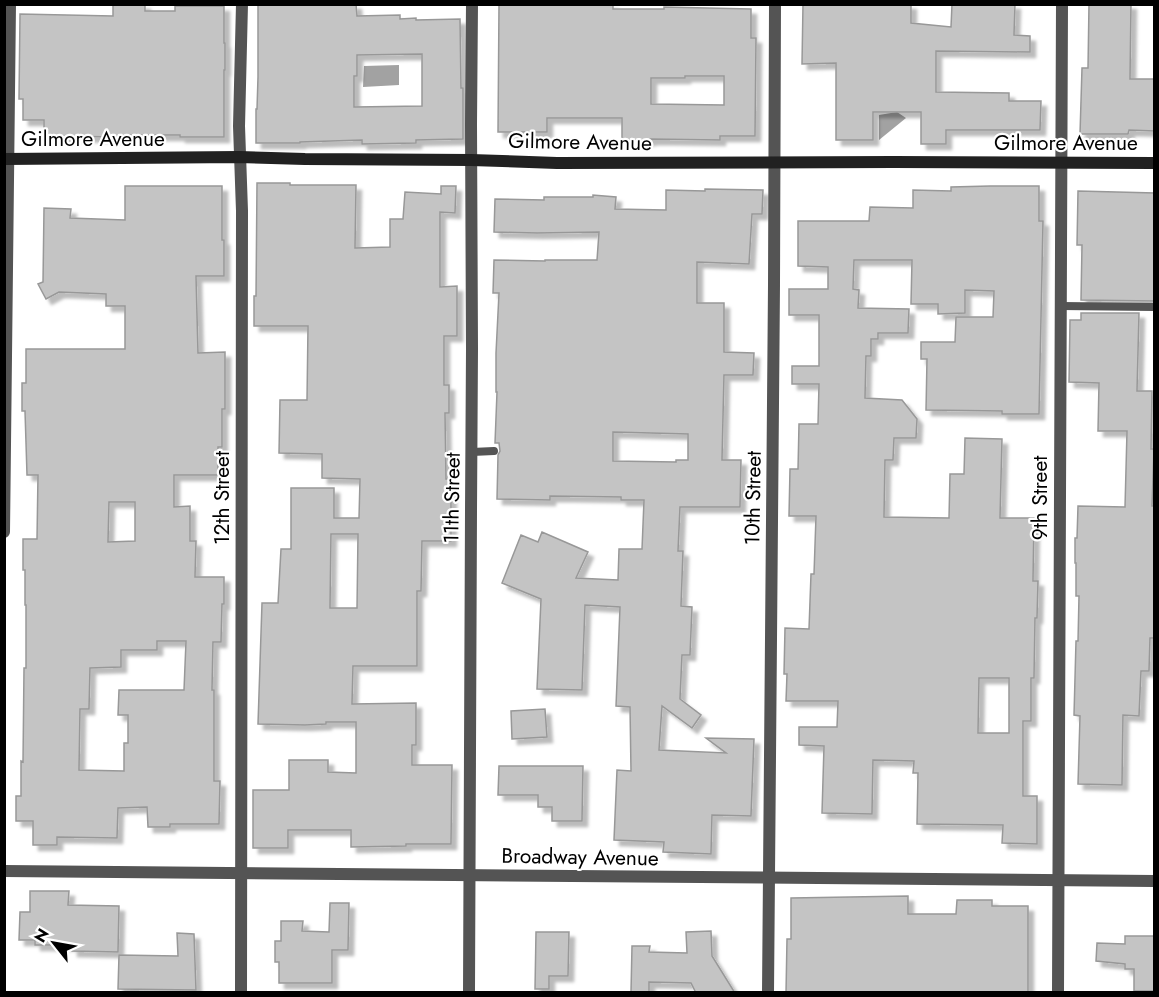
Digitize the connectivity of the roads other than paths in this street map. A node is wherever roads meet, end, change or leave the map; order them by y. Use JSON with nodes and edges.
{"nodes":[{"id":1,"x":10,"y":4,"type":"edge"},
{"id":2,"x":242,"y":4,"type":"edge"},
{"id":3,"x":472,"y":4,"type":"edge"},
{"id":4,"x":775,"y":4,"type":"edge"},
{"id":5,"x":1062,"y":4,"type":"edge"},
{"id":6,"x":239,"y":157,"type":"junction"},
{"id":7,"x":6,"y":159,"type":"edge"},
{"id":8,"x":471,"y":160,"type":"junction"},
{"id":9,"x":774,"y":162,"type":"junction"},
{"id":10,"x":1061,"y":162,"type":"junction"},
{"id":11,"x":1155,"y":163,"type":"edge"},
{"id":12,"x":1061,"y":306,"type":"junction"},
{"id":13,"x":1155,"y":307,"type":"edge"},
{"id":14,"x":494,"y":451,"type":"dead end"},
{"id":15,"x":472,"y":452,"type":"junction"},
{"id":16,"x":4,"y":532,"type":"edge"},
{"id":17,"x":4,"y":871,"type":"edge"},
{"id":18,"x":241,"y":873,"type":"junction"},
{"id":19,"x":470,"y":875,"type":"junction"},
{"id":20,"x":769,"y":878,"type":"junction"},
{"id":21,"x":1058,"y":880,"type":"junction"},
{"id":22,"x":1155,"y":881,"type":"edge"},
{"id":23,"x":241,"y":993,"type":"edge"},
{"id":24,"x":469,"y":993,"type":"edge"},
{"id":25,"x":768,"y":993,"type":"edge"},
{"id":26,"x":1058,"y":993,"type":"edge"}],
"edges":[{"from":1,"to":7,"type":"street"},
{"from":2,"to":6,"type":"street","name":"12th Street"},
{"from":3,"to":8,"type":"street","name":"11th Street"},
{"from":4,"to":9,"type":"street","name":"10th Street"},
{"from":5,"to":10,"type":"street","name":"9th Street"},
{"from":6,"to":7,"type":"main road","name":"Gilmore Avenue"},
{"from":6,"to":8,"type":"main road","name":"Gilmore Avenue"},
{"from":6,"to":18,"type":"street","name":"12th Street"},
{"from":7,"to":16,"type":"street"},
{"from":8,"to":9,"type":"main road","name":"Gilmore Avenue"},
{"from":8,"to":15,"type":"street","name":"11th Street"},
{"from":9,"to":10,"type":"main road","name":"Gilmore Avenue"},
{"from":9,"to":20,"type":"street","name":"10th Street"},
{"from":10,"to":11,"type":"main road","name":"Gilmore Avenue"},
{"from":10,"to":12,"type":"street","name":"9th Street"},
{"from":12,"to":13,"type":"lane"},
{"from":12,"to":21,"type":"street","name":"9th Street"},
{"from":14,"to":15,"type":"lane"},
{"from":15,"to":19,"type":"street","name":"11th Street"},
{"from":17,"to":18,"type":"street","name":"Broadway Avenue"},
{"from":18,"to":19,"type":"street","name":"Broadway Avenue"},
{"from":18,"to":23,"type":"street","name":"12th Street"},
{"from":19,"to":20,"type":"street","name":"Broadway Avenue"},
{"from":19,"to":24,"type":"street","name":"11th Street"},
{"from":20,"to":21,"type":"street","name":"Broadway Avenue"},
{"from":20,"to":25,"type":"street","name":"10th Street"},
{"from":21,"to":22,"type":"street","name":"Broadway Avenue"},
{"from":21,"to":26,"type":"street","name":"9th Street"}]}
